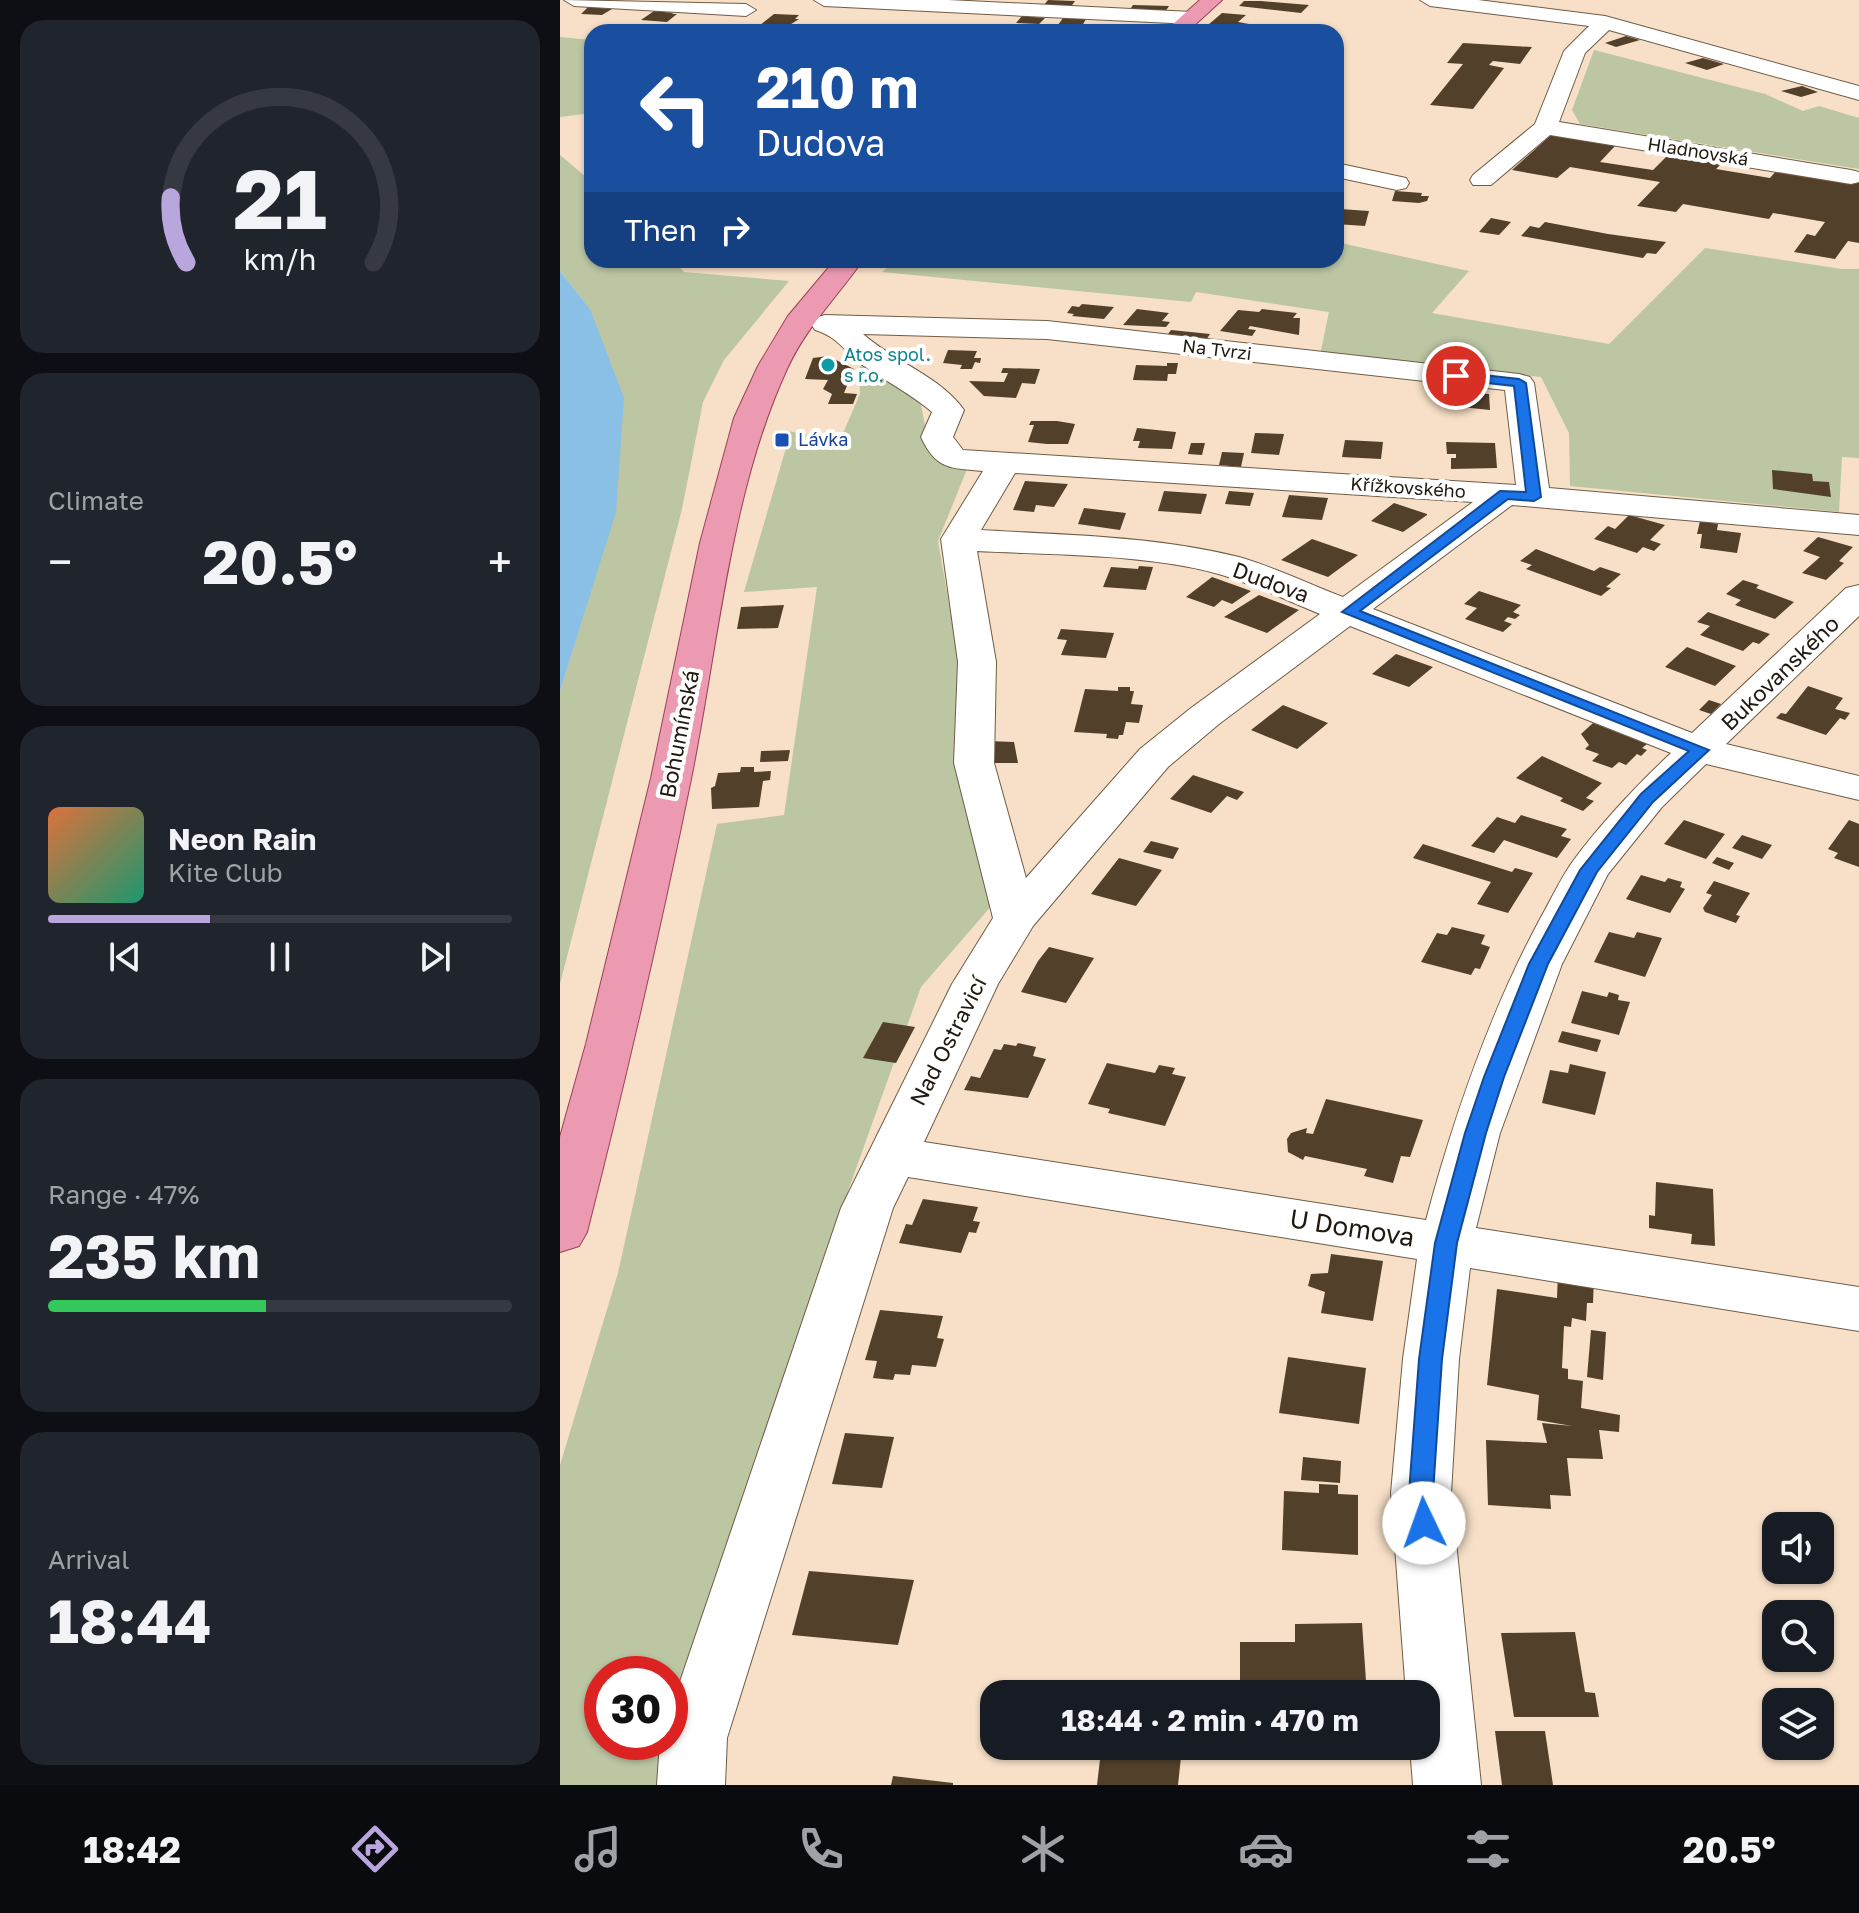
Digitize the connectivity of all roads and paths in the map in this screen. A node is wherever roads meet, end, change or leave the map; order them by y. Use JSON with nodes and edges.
{"nodes":[{"id":1,"x":574,"y":0,"type":"edge"},
{"id":2,"x":824,"y":0,"type":"edge"},
{"id":3,"x":1212,"y":0,"type":"edge"},
{"id":4,"x":1430,"y":0,"type":"edge"},
{"id":5,"x":751,"y":5,"type":"edge"},
{"id":6,"x":1192,"y":18,"type":"junction"},
{"id":7,"x":1605,"y":22,"type":"junction"},
{"id":8,"x":734,"y":24,"type":"edge"},
{"id":9,"x":1184,"y":24,"type":"edge"},
{"id":10,"x":1859,"y":93,"type":"edge"},
{"id":11,"x":1545,"y":127,"type":"junction"},
{"id":12,"x":1344,"y":172,"type":"edge"},
{"id":13,"x":1851,"y":177,"type":"dead end"},
{"id":14,"x":1482,"y":180,"type":"dead end"},
{"id":15,"x":1397,"y":183,"type":"dead end"},
{"id":16,"x":842,"y":268,"type":"edge"},
{"id":17,"x":798,"y":322,"type":"junction"},
{"id":18,"x":836,"y":324,"type":"junction"},
{"id":19,"x":1005,"y":462,"type":"junction"},
{"id":20,"x":1519,"y":496,"type":"junction"},
{"id":21,"x":1859,"y":525,"type":"edge"},
{"id":22,"x":958,"y":539,"type":"junction"},
{"id":23,"x":1859,"y":596,"type":"edge"},
{"id":24,"x":1350,"y":612,"type":"junction"},
{"id":25,"x":1700,"y":750,"type":"junction"},
{"id":26,"x":1859,"y":788,"type":"edge"},
{"id":27,"x":1015,"y":918,"type":"junction"},
{"id":28,"x":891,"y":1156,"type":"junction"},
{"id":29,"x":560,"y":1232,"type":"edge"},
{"id":30,"x":1446,"y":1243,"type":"junction"},
{"id":31,"x":1859,"y":1309,"type":"edge"},
{"id":32,"x":691,"y":1785,"type":"edge"},
{"id":33,"x":1447,"y":1785,"type":"edge"}],
"edges":[{"from":1,"to":5,"type":"street"},
{"from":2,"to":6,"type":"street"},
{"from":3,"to":6,"type":"main road"},
{"from":4,"to":7,"type":"street"},
{"from":5,"to":8,"type":"street"},
{"from":6,"to":9,"type":"main road"},
{"from":7,"to":10,"type":"street"},
{"from":7,"to":11,"type":"street"},
{"from":11,"to":13,"type":"street","name":"Hladnovská"},
{"from":11,"to":14,"type":"street"},
{"from":12,"to":15,"type":"street"},
{"from":16,"to":17,"type":"main road","name":"Bohumínská"},
{"from":17,"to":18,"type":"street","name":"Na Tvrzi"},
{"from":17,"to":29,"type":"main road","name":"Bohumínská"},
{"from":18,"to":19,"type":"street","name":"Křížkovského"},
{"from":18,"to":20,"type":"street","name":"Na Tvrzi"},
{"from":19,"to":20,"type":"street","name":"Křížkovského"},
{"from":19,"to":22,"type":"street"},
{"from":20,"to":21,"type":"street","name":"Křížkovského"},
{"from":20,"to":24,"type":"street","name":"Nad Ostravicí"},
{"from":22,"to":24,"type":"street","name":"Dudova"},
{"from":22,"to":27,"type":"street"},
{"from":23,"to":25,"type":"street","name":"Bukovanského"},
{"from":24,"to":25,"type":"street","name":"Dudova"},
{"from":24,"to":27,"type":"street","name":"Nad Ostravicí"},
{"from":25,"to":26,"type":"street","name":"Bukovanského"},
{"from":25,"to":30,"type":"street","name":"Bukovanského"},
{"from":27,"to":28,"type":"street","name":"Nad Ostravicí"},
{"from":28,"to":30,"type":"street","name":"U Domova"},
{"from":28,"to":32,"type":"street","name":"Nad Ostravicí"},
{"from":30,"to":31,"type":"street","name":"U Domova"},
{"from":30,"to":33,"type":"street","name":"Bukovanského"}]}
